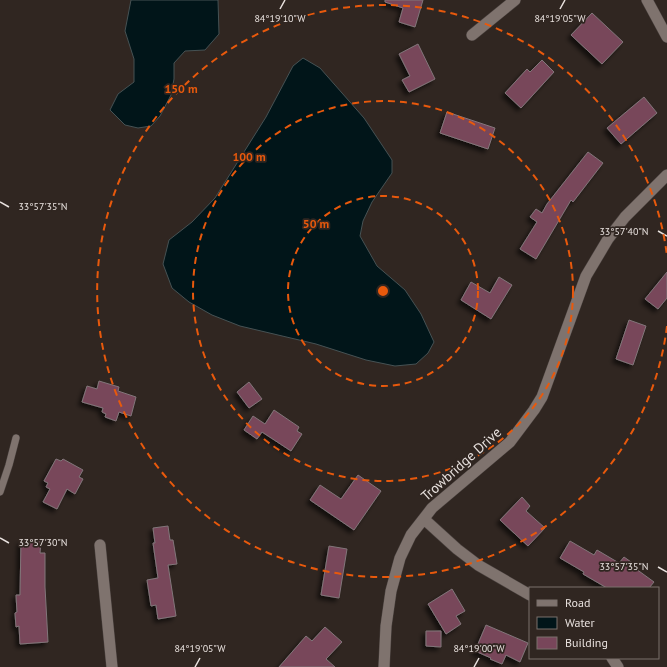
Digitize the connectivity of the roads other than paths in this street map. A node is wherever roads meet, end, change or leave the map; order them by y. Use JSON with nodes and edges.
{"nodes":[{"id":1,"x":515,"y":0,"type":"edge"},
{"id":2,"x":647,"y":0,"type":"edge"},
{"id":3,"x":472,"y":35,"type":"dead end"},
{"id":4,"x":667,"y":37,"type":"edge"},
{"id":5,"x":667,"y":175,"type":"edge"},
{"id":6,"x":16,"y":438,"type":"dead end"},
{"id":7,"x":0,"y":492,"type":"edge"},
{"id":8,"x":424,"y":519,"type":"junction"},
{"id":9,"x":100,"y":545,"type":"dead end"},
{"id":10,"x":529,"y":593,"type":"edge"},
{"id":11,"x":112,"y":667,"type":"edge"},
{"id":12,"x":384,"y":667,"type":"edge"}],
"edges":[{"from":1,"to":3,"type":"street"},
{"from":2,"to":4,"type":"street"},
{"from":5,"to":8,"type":"street","name":"Trowbridge Drive"},
{"from":6,"to":7,"type":"lane"},
{"from":8,"to":10,"type":"street"},
{"from":8,"to":12,"type":"street","name":"Trowbridge Drive"},
{"from":9,"to":11,"type":"street"}]}
